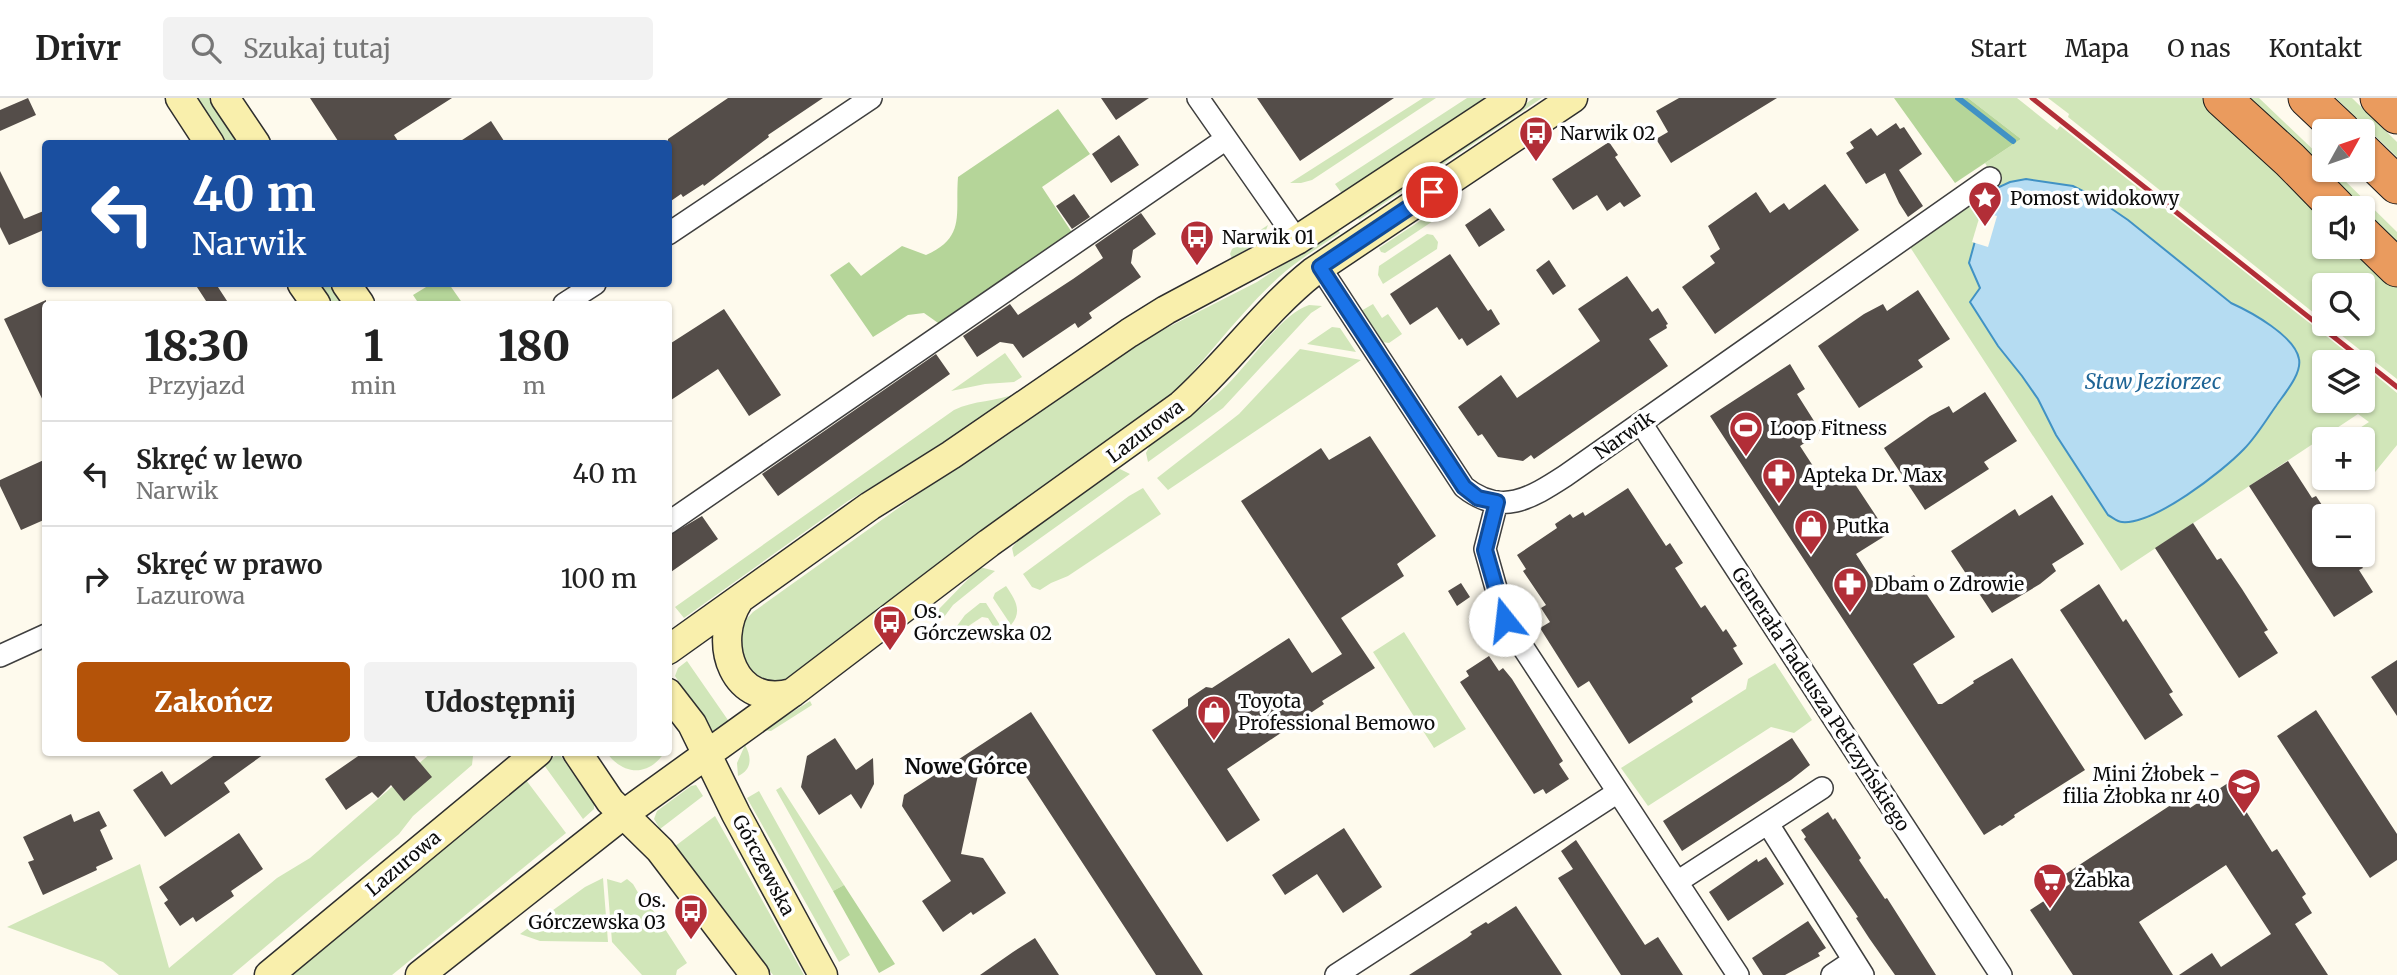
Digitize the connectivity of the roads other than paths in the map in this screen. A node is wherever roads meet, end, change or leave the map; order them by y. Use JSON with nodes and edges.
{"nodes":[{"id":1,"x":180,"y":98,"type":"edge"},
{"id":2,"x":225,"y":98,"type":"edge"},
{"id":3,"x":871,"y":98,"type":"edge"},
{"id":4,"x":1198,"y":98,"type":"edge"},
{"id":5,"x":1512,"y":98,"type":"edge"},
{"id":6,"x":1573,"y":98,"type":"edge"},
{"id":7,"x":2222,"y":98,"type":"edge"},
{"id":8,"x":2307,"y":98,"type":"edge"},
{"id":9,"x":2379,"y":98,"type":"edge"},
{"id":10,"x":2397,"y":115,"type":"edge"},
{"id":11,"x":2329,"y":119,"type":"edge"},
{"id":12,"x":1226,"y":139,"type":"junction"},
{"id":13,"x":207,"y":140,"type":"edge"},
{"id":14,"x":253,"y":140,"type":"edge"},
{"id":15,"x":2375,"y":164,"type":"edge"},
{"id":16,"x":1990,"y":178,"type":"dead end"},
{"id":17,"x":2397,"y":186,"type":"edge"},
{"id":18,"x":2325,"y":196,"type":"edge"},
{"id":19,"x":672,"y":231,"type":"edge"},
{"id":20,"x":1297,"y":240,"type":"junction"},
{"id":21,"x":2375,"y":247,"type":"edge"},
{"id":22,"x":1320,"y":267,"type":"junction"},
{"id":23,"x":2397,"y":268,"type":"edge"},
{"id":24,"x":590,"y":287,"type":"edge"},
{"id":25,"x":569,"y":301,"type":"edge"},
{"id":26,"x":1641,"y":424,"type":"junction"},
{"id":27,"x":1497,"y":502,"type":"junction"},
{"id":28,"x":672,"y":520,"type":"edge"},
{"id":29,"x":739,"y":600,"type":"junction"},
{"id":30,"x":42,"y":637,"type":"edge"},
{"id":31,"x":672,"y":647,"type":"edge"},
{"id":32,"x":0,"y":656,"type":"edge"},
{"id":33,"x":792,"y":693,"type":"junction"},
{"id":34,"x":672,"y":698,"type":"edge"},
{"id":35,"x":708,"y":755,"type":"junction"},
{"id":36,"x":533,"y":756,"type":"edge"},
{"id":37,"x":580,"y":756,"type":"edge"},
{"id":38,"x":1822,"y":788,"type":"dead end"},
{"id":39,"x":1618,"y":792,"type":"junction"},
{"id":40,"x":624,"y":814,"type":"junction"},
{"id":41,"x":1768,"y":824,"type":"junction"},
{"id":42,"x":1676,"y":882,"type":"junction"},
{"id":43,"x":1858,"y":968,"type":"edge"},
{"id":44,"x":269,"y":975,"type":"edge"},
{"id":45,"x":420,"y":975,"type":"edge"},
{"id":46,"x":755,"y":975,"type":"edge"},
{"id":47,"x":824,"y":975,"type":"edge"},
{"id":48,"x":1336,"y":975,"type":"edge"},
{"id":49,"x":1738,"y":975,"type":"edge"},
{"id":50,"x":1832,"y":975,"type":"edge"},
{"id":51,"x":2001,"y":975,"type":"edge"}],
"edges":[{"from":1,"to":13,"type":"main road"},
{"from":2,"to":14,"type":"main road"},
{"from":3,"to":19,"type":"street"},
{"from":4,"to":12,"type":"street"},
{"from":5,"to":20,"type":"main road"},
{"from":6,"to":22,"type":"main road","name":"Lazurowa"},
{"from":7,"to":18,"type":"highway"},
{"from":8,"to":11,"type":"highway"},
{"from":9,"to":10,"type":"highway"},
{"from":12,"to":20,"type":"street"},
{"from":12,"to":28,"type":"street"},
{"from":15,"to":17,"type":"highway"},
{"from":16,"to":26,"type":"street","name":"Narwik"},
{"from":20,"to":29,"type":"main road"},
{"from":21,"to":23,"type":"highway"},
{"from":22,"to":27,"type":"street"},
{"from":22,"to":33,"type":"main road","name":"Lazurowa"},
{"from":24,"to":25,"type":"street"},
{"from":26,"to":27,"type":"street","name":"Narwik"},
{"from":26,"to":51,"type":"street","name":"Generała Tadeusza Pełczyńskiego"},
{"from":27,"to":39,"type":"street"},
{"from":29,"to":31,"type":"main road"},
{"from":29,"to":33,"type":"main road"},
{"from":30,"to":32,"type":"street"},
{"from":33,"to":35,"type":"main road","name":"Lazurowa"},
{"from":34,"to":35,"type":"main road","name":"Górczewska"},
{"from":35,"to":40,"type":"main road","name":"Lazurowa"},
{"from":35,"to":47,"type":"main road","name":"Górczewska"},
{"from":36,"to":44,"type":"main road","name":"Lazurowa"},
{"from":37,"to":40,"type":"main road"},
{"from":38,"to":41,"type":"street"},
{"from":39,"to":42,"type":"street"},
{"from":39,"to":48,"type":"street"},
{"from":40,"to":45,"type":"main road"},
{"from":40,"to":46,"type":"main road"},
{"from":41,"to":42,"type":"street"},
{"from":41,"to":43,"type":"street"},
{"from":42,"to":49,"type":"street"},
{"from":43,"to":50,"type":"street"}]}
